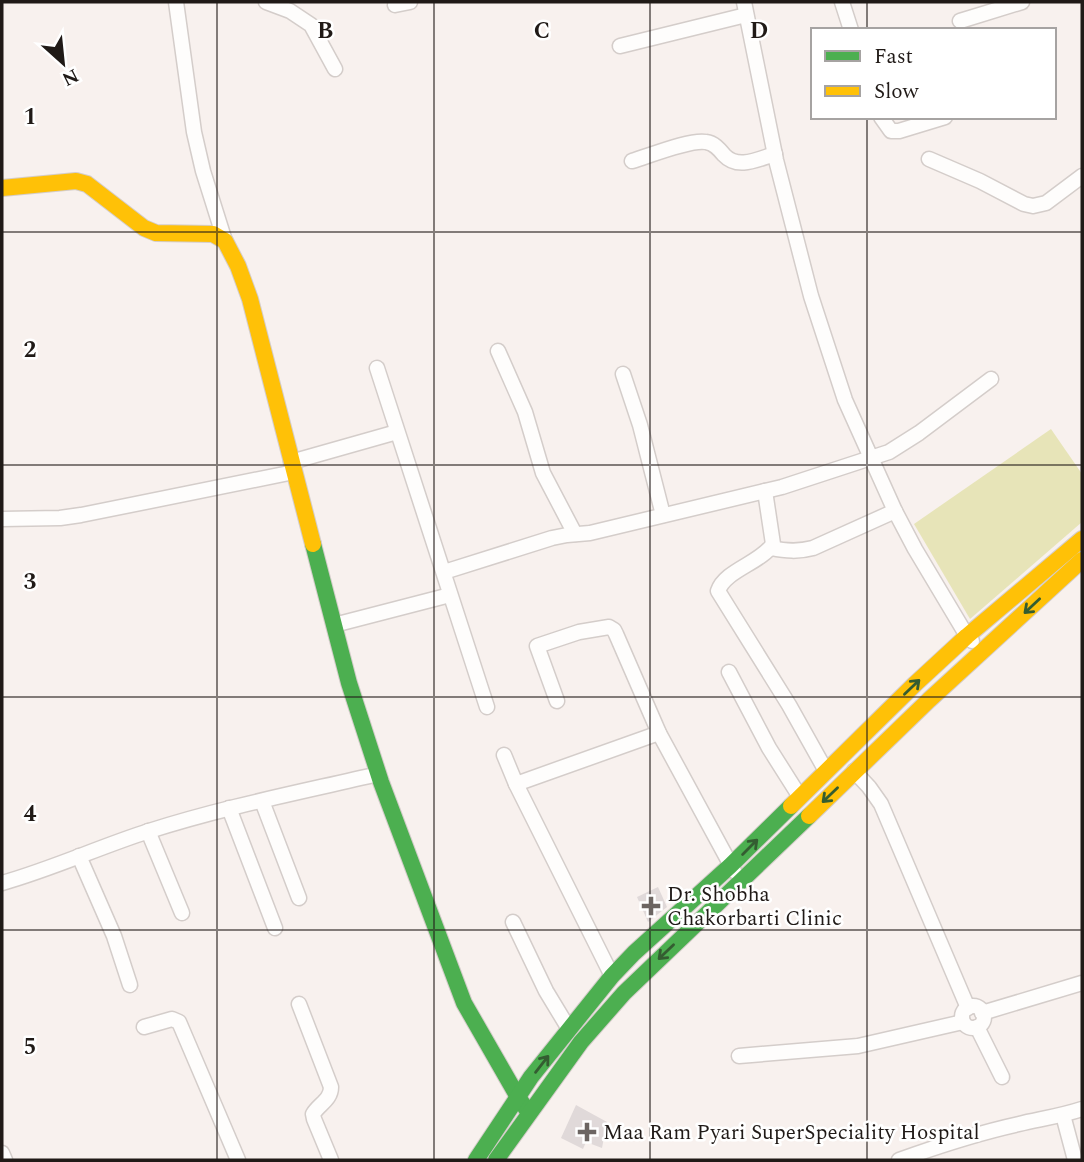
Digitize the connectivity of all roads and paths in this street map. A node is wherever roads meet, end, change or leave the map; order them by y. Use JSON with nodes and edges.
{"nodes":[{"id":1,"x":176,"y":2,"type":"edge"},
{"id":2,"x":266,"y":2,"type":"edge"},
{"id":3,"x":410,"y":2,"type":"edge"},
{"id":4,"x":842,"y":2,"type":"edge"},
{"id":5,"x":1022,"y":2,"type":"edge"},
{"id":6,"x":395,"y":5,"type":"dead end"},
{"id":7,"x":745,"y":8,"type":"edge"},
{"id":8,"x":979,"y":8,"type":"edge"},
{"id":9,"x":960,"y":21,"type":"dead end"},
{"id":10,"x":850,"y":28,"type":"edge"},
{"id":11,"x":620,"y":46,"type":"dead end"},
{"id":12,"x":335,"y":69,"type":"dead end"},
{"id":13,"x":882,"y":119,"type":"edge"},
{"id":14,"x":938,"y":119,"type":"edge"},
{"id":15,"x":775,"y":154,"type":"junction"},
{"id":16,"x":929,"y":159,"type":"dead end"},
{"id":17,"x":632,"y":161,"type":"dead end"},
{"id":18,"x":1082,"y":176,"type":"edge"},
{"id":19,"x":2,"y":188,"type":"edge"},
{"id":20,"x":225,"y":241,"type":"junction"},
{"id":21,"x":498,"y":351,"type":"dead end"},
{"id":22,"x":377,"y":368,"type":"dead end"},
{"id":23,"x":623,"y":374,"type":"dead end"},
{"id":24,"x":991,"y":379,"type":"dead end"},
{"id":25,"x":397,"y":432,"type":"junction"},
{"id":26,"x":870,"y":457,"type":"junction"},
{"id":27,"x":293,"y":467,"type":"junction"},
{"id":28,"x":765,"y":491,"type":"junction"},
{"id":29,"x":895,"y":511,"type":"junction"},
{"id":30,"x":663,"y":515,"type":"junction"},
{"id":31,"x":2,"y":519,"type":"edge"},
{"id":32,"x":575,"y":534,"type":"junction"},
{"id":33,"x":1082,"y":539,"type":"edge"},
{"id":34,"x":771,"y":548,"type":"junction"},
{"id":35,"x":1082,"y":560,"type":"edge"},
{"id":36,"x":444,"y":572,"type":"junction"},
{"id":37,"x":450,"y":595,"type":"junction"},
{"id":38,"x":334,"y":625,"type":"junction"},
{"id":39,"x":967,"y":636,"type":"junction"},
{"id":40,"x":983,"y":651,"type":"junction"},
{"id":41,"x":729,"y":671,"type":"dead end"},
{"id":42,"x":558,"y":701,"type":"dead end"},
{"id":43,"x":487,"y":708,"type":"dead end"},
{"id":44,"x":659,"y":733,"type":"junction"},
{"id":45,"x":504,"y":755,"type":"dead end"},
{"id":46,"x":826,"y":771,"type":"junction"},
{"id":47,"x":853,"y":771,"type":"junction"},
{"id":48,"x":378,"y":774,"type":"junction"},
{"id":49,"x":516,"y":784,"type":"junction"},
{"id":50,"x":800,"y":797,"type":"junction"},
{"id":51,"x":262,"y":801,"type":"junction"},
{"id":52,"x":229,"y":808,"type":"junction"},
{"id":53,"x":148,"y":831,"type":"junction"},
{"id":54,"x":79,"y":856,"type":"junction"},
{"id":55,"x":730,"y":866,"type":"junction"},
{"id":56,"x":742,"y":880,"type":"junction"},
{"id":57,"x":2,"y":883,"type":"edge"},
{"id":58,"x":299,"y":898,"type":"dead end"},
{"id":59,"x":182,"y":913,"type":"dead end"},
{"id":60,"x":513,"y":922,"type":"dead end"},
{"id":61,"x":275,"y":929,"type":"dead end"},
{"id":62,"x":612,"y":976,"type":"junction"},
{"id":63,"x":1082,"y":983,"type":"edge"},
{"id":64,"x":130,"y":985,"type":"dead end"},
{"id":65,"x":299,"y":1004,"type":"dead end"},
{"id":66,"x":982,"y":1013,"type":"junction"},
{"id":67,"x":965,"y":1015,"type":"junction"},
{"id":68,"x":144,"y":1027,"type":"dead end"},
{"id":69,"x":977,"y":1027,"type":"junction"},
{"id":70,"x":569,"y":1029,"type":"junction"},
{"id":71,"x":739,"y":1056,"type":"dead end"},
{"id":72,"x":1002,"y":1077,"type":"dead end"},
{"id":73,"x":518,"y":1097,"type":"junction"},
{"id":74,"x":1082,"y":1109,"type":"edge"},
{"id":75,"x":529,"y":1113,"type":"junction"},
{"id":76,"x":1063,"y":1115,"type":"junction"},
{"id":77,"x":2,"y":1153,"type":"edge"},
{"id":78,"x":5,"y":1160,"type":"edge"},
{"id":79,"x":237,"y":1160,"type":"edge"},
{"id":80,"x":331,"y":1160,"type":"edge"},
{"id":81,"x":476,"y":1160,"type":"edge"},
{"id":82,"x":496,"y":1160,"type":"edge"},
{"id":83,"x":899,"y":1160,"type":"edge"},
{"id":84,"x":1075,"y":1160,"type":"edge"}],
"edges":[{"from":1,"to":20,"type":"street"},
{"from":2,"to":12,"type":"street"},
{"from":3,"to":6,"type":"street"},
{"from":4,"to":10,"type":"street"},
{"from":5,"to":8,"type":"street"},
{"from":7,"to":11,"type":"street"},
{"from":7,"to":15,"type":"street"},
{"from":8,"to":9,"type":"street"},
{"from":13,"to":14,"type":"street"},
{"from":15,"to":17,"type":"street"},
{"from":15,"to":26,"type":"street"},
{"from":16,"to":18,"type":"street"},
{"from":19,"to":20,"type":"main road"},
{"from":20,"to":27,"type":"main road"},
{"from":21,"to":32,"type":"street"},
{"from":22,"to":25,"type":"street"},
{"from":23,"to":30,"type":"street"},
{"from":24,"to":26,"type":"street"},
{"from":25,"to":27,"type":"street"},
{"from":25,"to":36,"type":"street"},
{"from":26,"to":28,"type":"street"},
{"from":26,"to":29,"type":"street"},
{"from":27,"to":31,"type":"street"},
{"from":27,"to":38,"type":"main road"},
{"from":28,"to":30,"type":"street"},
{"from":28,"to":34,"type":"street"},
{"from":29,"to":34,"type":"street"},
{"from":29,"to":39,"type":"street"},
{"from":30,"to":32,"type":"street"},
{"from":32,"to":36,"type":"street"},
{"from":33,"to":39,"type":"main road"},
{"from":34,"to":46,"type":"street"},
{"from":35,"to":40,"type":"main road","one_way":true},
{"from":36,"to":37,"type":"street"},
{"from":37,"to":38,"type":"street"},
{"from":37,"to":43,"type":"street"},
{"from":38,"to":48,"type":"main road"},
{"from":39,"to":40,"type":"street"},
{"from":46,"to":39,"type":"main road","one_way":true},
{"from":40,"to":47,"type":"main road"},
{"from":41,"to":50,"type":"street"},
{"from":42,"to":44,"type":"street"},
{"from":44,"to":49,"type":"street"},
{"from":44,"to":55,"type":"street"},
{"from":45,"to":49,"type":"street"},
{"from":46,"to":50,"type":"main road"},
{"from":47,"to":56,"type":"main road","one_way":true},
{"from":47,"to":67,"type":"street"},
{"from":48,"to":51,"type":"street"},
{"from":48,"to":73,"type":"main road"},
{"from":49,"to":62,"type":"street"},
{"from":55,"to":50,"type":"main road","one_way":true},
{"from":51,"to":52,"type":"street"},
{"from":51,"to":58,"type":"street"},
{"from":52,"to":53,"type":"street"},
{"from":52,"to":61,"type":"street"},
{"from":53,"to":54,"type":"street"},
{"from":53,"to":59,"type":"street"},
{"from":54,"to":57,"type":"street"},
{"from":54,"to":64,"type":"street"},
{"from":55,"to":56,"type":"street"},
{"from":55,"to":62,"type":"main road"},
{"from":56,"to":75,"type":"main road","one_way":true},
{"from":60,"to":70,"type":"street"},
{"from":62,"to":70,"type":"main road"},
{"from":63,"to":66,"type":"street"},
{"from":65,"to":80,"type":"street"},
{"from":66,"to":67,"type":"street"},
{"from":66,"to":69,"type":"street"},
{"from":67,"to":69,"type":"street"},
{"from":67,"to":71,"type":"street"},
{"from":68,"to":79,"type":"street"},
{"from":69,"to":72,"type":"street"},
{"from":73,"to":70,"type":"main road","one_way":true},
{"from":73,"to":75,"type":"main road"},
{"from":73,"to":81,"type":"main road"},
{"from":74,"to":76,"type":"street"},
{"from":75,"to":82,"type":"main road"},
{"from":76,"to":83,"type":"street"},
{"from":76,"to":84,"type":"street"},
{"from":77,"to":78,"type":"street"}]}
